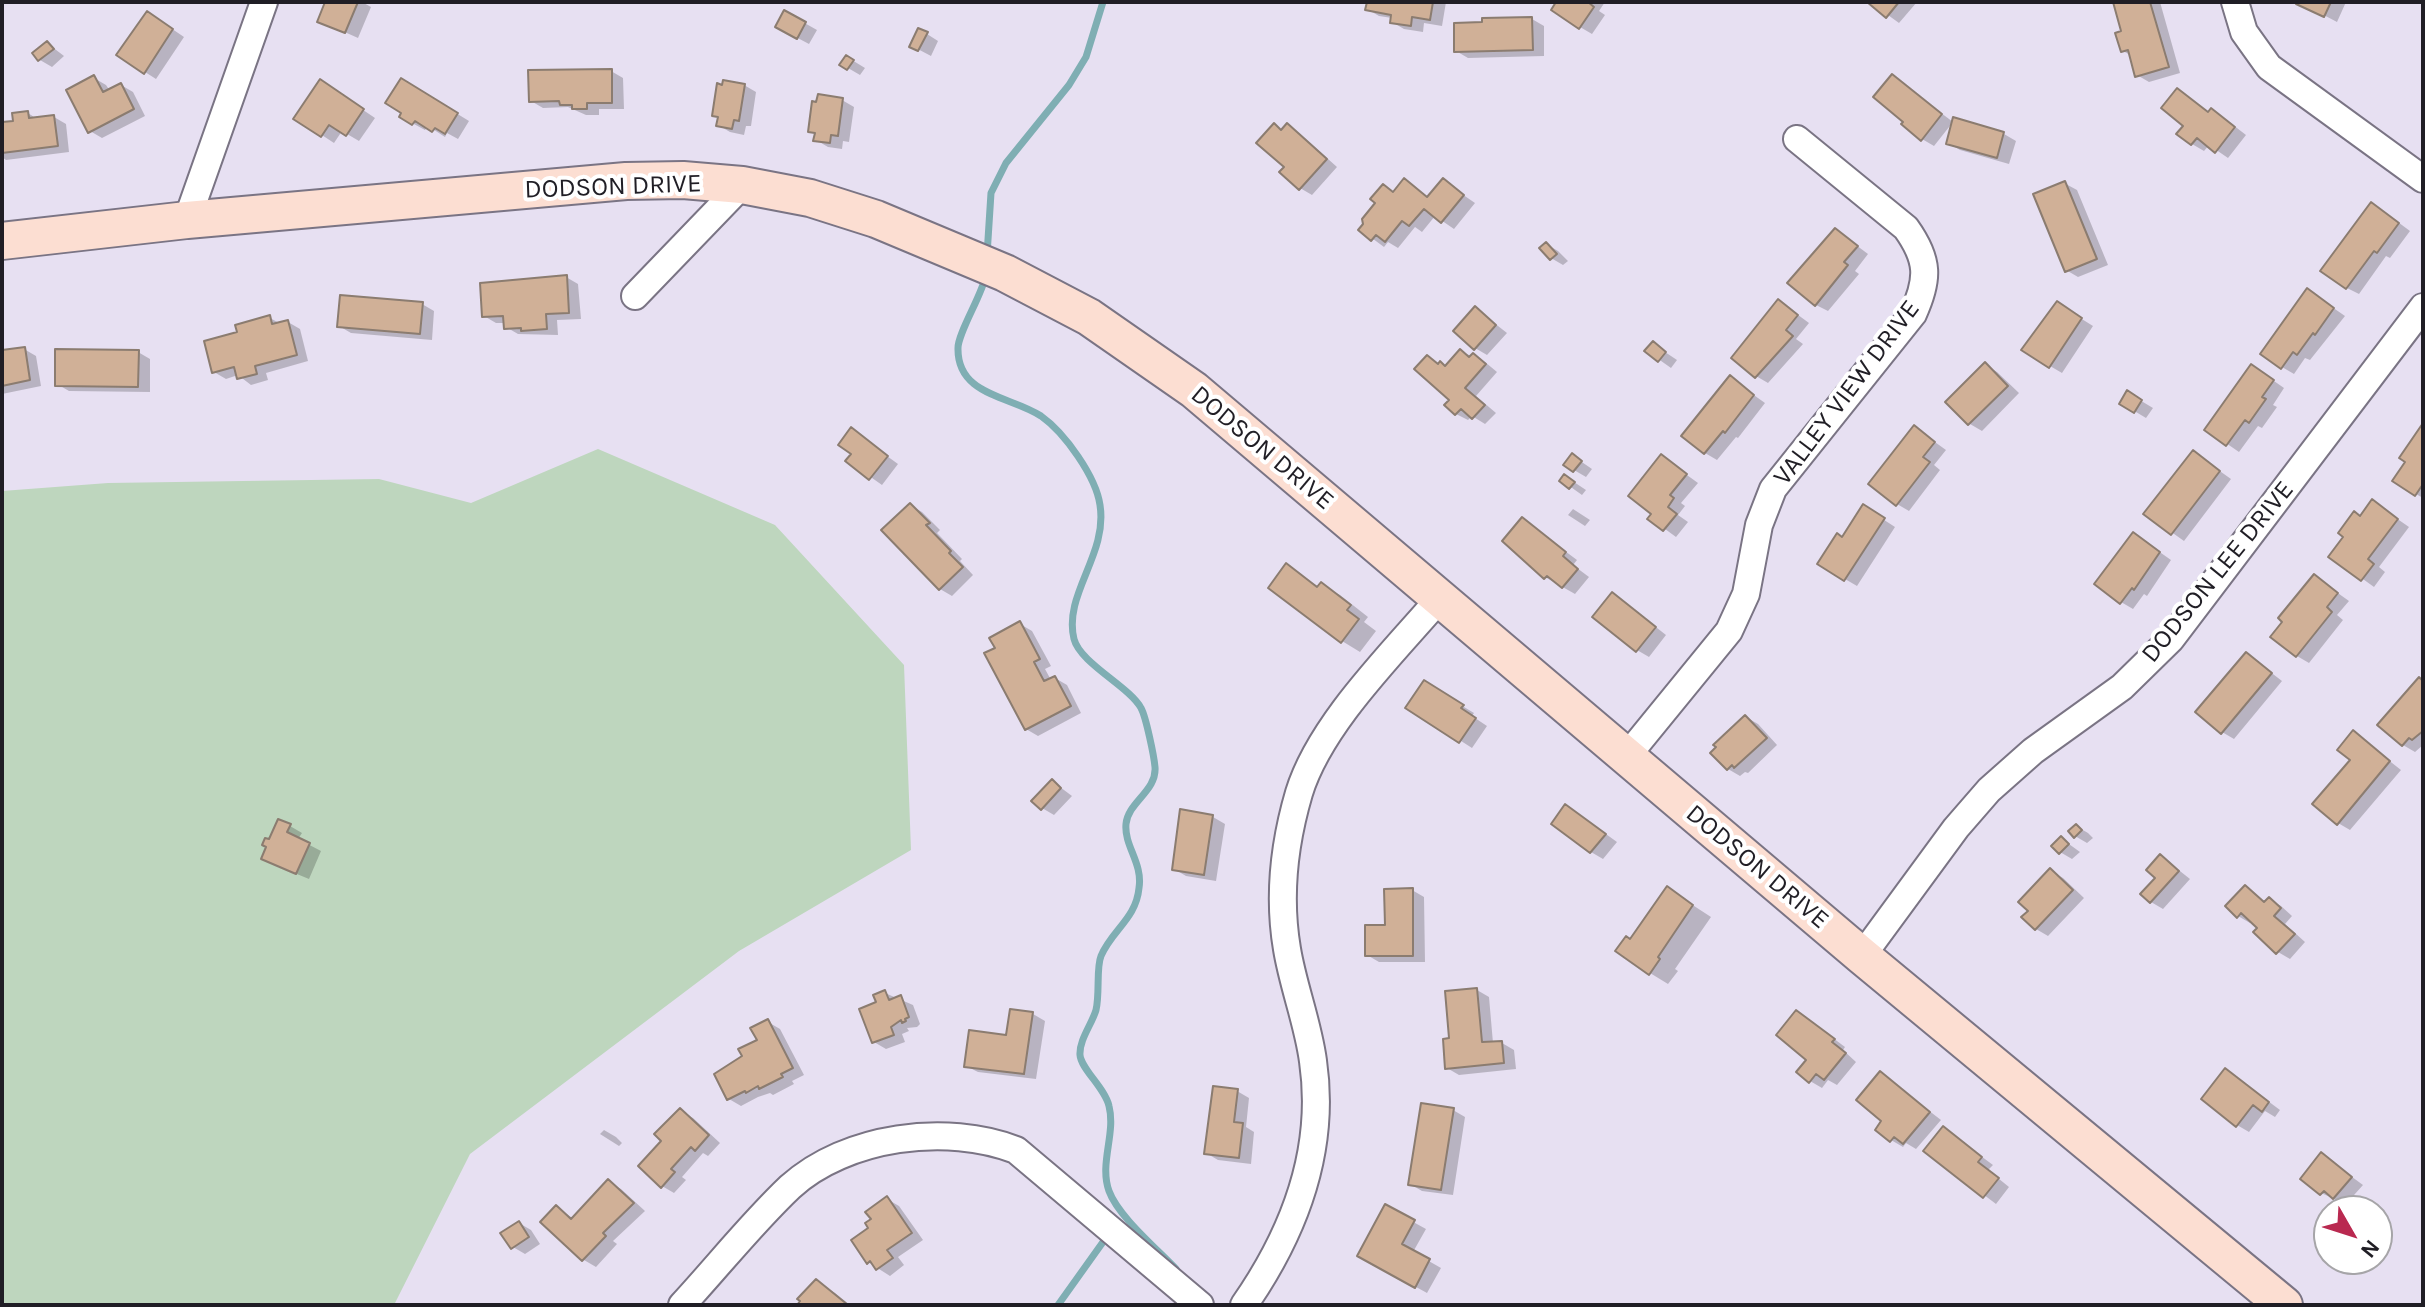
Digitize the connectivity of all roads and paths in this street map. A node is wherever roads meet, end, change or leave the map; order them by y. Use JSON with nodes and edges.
{"nodes":[{"id":1,"x":264,"y":2,"type":"edge"},
{"id":2,"x":2235,"y":2,"type":"edge"},
{"id":3,"x":1797,"y":139,"type":"dead end"},
{"id":4,"x":2423,"y":179,"type":"edge"},
{"id":5,"x":742,"y":185,"type":"junction"},
{"id":6,"x":187,"y":220,"type":"junction"},
{"id":7,"x":2,"y":241,"type":"edge"},
{"id":8,"x":635,"y":296,"type":"dead end"},
{"id":9,"x":2423,"y":307,"type":"edge"},
{"id":10,"x":1440,"y":598,"type":"junction"},
{"id":11,"x":1627,"y":756,"type":"junction"},
{"id":12,"x":1862,"y":956,"type":"junction"},
{"id":13,"x":682,"y":1305,"type":"edge"},
{"id":14,"x":1200,"y":1305,"type":"edge"},
{"id":15,"x":1244,"y":1305,"type":"edge"},
{"id":16,"x":2284,"y":1305,"type":"edge"}],
"edges":[{"from":1,"to":6,"type":"street"},
{"from":2,"to":4,"type":"street"},
{"from":3,"to":11,"type":"street","name":"VALLEY VIEW DRIVE"},
{"from":5,"to":6,"type":"street","name":"DODSON DRIVE"},
{"from":5,"to":8,"type":"street"},
{"from":5,"to":10,"type":"street","name":"DODSON DRIVE"},
{"from":6,"to":7,"type":"street","name":"DODSON DRIVE"},
{"from":9,"to":12,"type":"street","name":"DODSON LEE DRIVE"},
{"from":10,"to":11,"type":"street","name":"DODSON DRIVE"},
{"from":10,"to":15,"type":"street"},
{"from":11,"to":12,"type":"street","name":"DODSON DRIVE"},
{"from":12,"to":16,"type":"street","name":"DODSON DRIVE"},
{"from":13,"to":14,"type":"street"}]}
